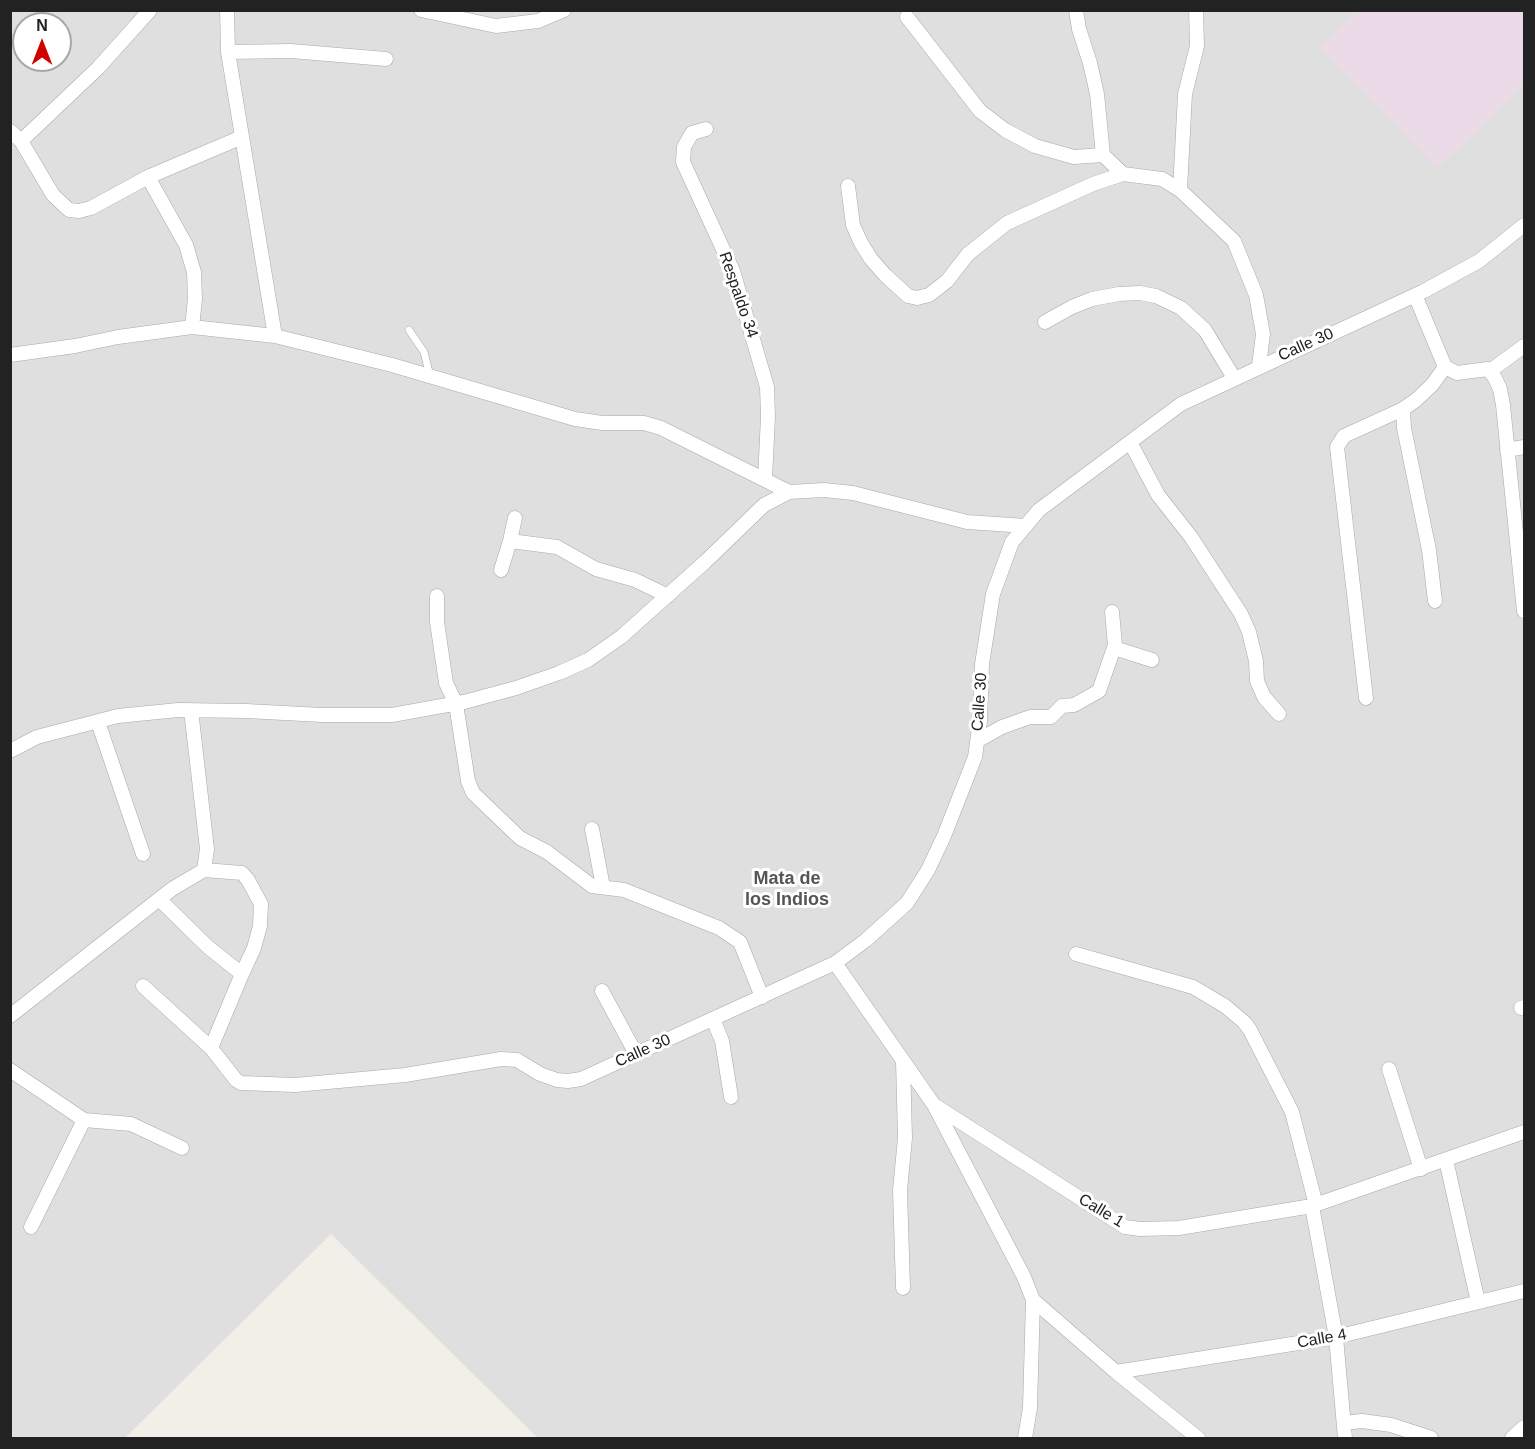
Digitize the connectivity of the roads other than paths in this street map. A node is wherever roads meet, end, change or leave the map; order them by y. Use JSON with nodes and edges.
{"nodes":[{"id":1,"x":150,"y":10,"type":"edge"},
{"id":2,"x":227,"y":10,"type":"edge"},
{"id":3,"x":421,"y":10,"type":"edge"},
{"id":4,"x":564,"y":10,"type":"edge"},
{"id":5,"x":1076,"y":10,"type":"edge"},
{"id":6,"x":1196,"y":10,"type":"edge"},
{"id":7,"x":907,"y":17,"type":"dead end"},
{"id":8,"x":228,"y":52,"type":"junction"},
{"id":9,"x":386,"y":59,"type":"dead end"},
{"id":10,"x":706,"y":129,"type":"dead end"},
{"id":11,"x":10,"y":131,"type":"edge"},
{"id":12,"x":242,"y":137,"type":"junction"},
{"id":13,"x":21,"y":141,"type":"junction"},
{"id":14,"x":1103,"y":155,"type":"junction"},
{"id":15,"x":1123,"y":174,"type":"junction"},
{"id":16,"x":148,"y":177,"type":"junction"},
{"id":17,"x":848,"y":186,"type":"dead end"},
{"id":18,"x":1180,"y":190,"type":"junction"},
{"id":19,"x":1524,"y":225,"type":"edge"},
{"id":20,"x":1414,"y":295,"type":"junction"},
{"id":21,"x":1045,"y":322,"type":"dead end"},
{"id":22,"x":192,"y":327,"type":"junction"},
{"id":23,"x":409,"y":330,"type":"dead end"},
{"id":24,"x":275,"y":336,"type":"junction"},
{"id":25,"x":1524,"y":346,"type":"edge"},
{"id":26,"x":10,"y":355,"type":"edge"},
{"id":27,"x":1259,"y":366,"type":"junction"},
{"id":28,"x":1444,"y":367,"type":"junction"},
{"id":29,"x":1490,"y":370,"type":"junction"},
{"id":30,"x":430,"y":377,"type":"junction"},
{"id":31,"x":1233,"y":378,"type":"junction"},
{"id":32,"x":1403,"y":409,"type":"junction"},
{"id":33,"x":1130,"y":442,"type":"junction"},
{"id":34,"x":1524,"y":447,"type":"edge"},
{"id":35,"x":1508,"y":450,"type":"junction"},
{"id":36,"x":765,"y":479,"type":"junction"},
{"id":37,"x":789,"y":492,"type":"junction"},
{"id":38,"x":515,"y":518,"type":"dead end"},
{"id":39,"x":1026,"y":526,"type":"junction"},
{"id":40,"x":510,"y":540,"type":"junction"},
{"id":41,"x":501,"y":570,"type":"dead end"},
{"id":42,"x":437,"y":596,"type":"dead end"},
{"id":43,"x":668,"y":596,"type":"junction"},
{"id":44,"x":1435,"y":601,"type":"dead end"},
{"id":45,"x":1524,"y":611,"type":"edge"},
{"id":46,"x":1112,"y":612,"type":"dead end"},
{"id":47,"x":1114,"y":648,"type":"junction"},
{"id":48,"x":1152,"y":660,"type":"dead end"},
{"id":49,"x":1366,"y":698,"type":"dead end"},
{"id":50,"x":456,"y":704,"type":"junction"},
{"id":51,"x":191,"y":710,"type":"junction"},
{"id":52,"x":1279,"y":714,"type":"dead end"},
{"id":53,"x":98,"y":722,"type":"junction"},
{"id":54,"x":977,"y":741,"type":"junction"},
{"id":55,"x":10,"y":751,"type":"edge"},
{"id":56,"x":592,"y":829,"type":"dead end"},
{"id":57,"x":143,"y":854,"type":"dead end"},
{"id":58,"x":204,"y":870,"type":"junction"},
{"id":59,"x":603,"y":887,"type":"junction"},
{"id":60,"x":159,"y":898,"type":"junction"},
{"id":61,"x":1076,"y":954,"type":"dead end"},
{"id":62,"x":835,"y":963,"type":"junction"},
{"id":63,"x":242,"y":974,"type":"junction"},
{"id":64,"x":143,"y":987,"type":"dead end"},
{"id":65,"x":602,"y":991,"type":"dead end"},
{"id":66,"x":762,"y":998,"type":"junction"},
{"id":67,"x":10,"y":1016,"type":"edge"},
{"id":68,"x":713,"y":1019,"type":"junction"},
{"id":69,"x":211,"y":1048,"type":"junction"},
{"id":70,"x":636,"y":1054,"type":"junction"},
{"id":71,"x":903,"y":1060,"type":"junction"},
{"id":72,"x":1389,"y":1069,"type":"dead end"},
{"id":73,"x":10,"y":1070,"type":"edge"},
{"id":74,"x":731,"y":1097,"type":"dead end"},
{"id":75,"x":934,"y":1106,"type":"junction"},
{"id":76,"x":84,"y":1120,"type":"junction"},
{"id":77,"x":1524,"y":1132,"type":"edge"},
{"id":78,"x":182,"y":1148,"type":"dead end"},
{"id":79,"x":1446,"y":1160,"type":"junction"},
{"id":80,"x":1421,"y":1169,"type":"junction"},
{"id":81,"x":1314,"y":1206,"type":"junction"},
{"id":82,"x":31,"y":1227,"type":"dead end"},
{"id":83,"x":903,"y":1288,"type":"dead end"},
{"id":84,"x":1524,"y":1291,"type":"edge"},
{"id":85,"x":1034,"y":1300,"type":"junction"},
{"id":86,"x":1478,"y":1302,"type":"junction"},
{"id":87,"x":1336,"y":1337,"type":"junction"},
{"id":88,"x":1116,"y":1372,"type":"junction"},
{"id":89,"x":1344,"y":1423,"type":"junction"},
{"id":90,"x":1524,"y":1427,"type":"edge"},
{"id":91,"x":1182,"y":1433,"type":"edge"},
{"id":92,"x":1025,"y":1438,"type":"edge"},
{"id":93,"x":1198,"y":1438,"type":"edge"},
{"id":94,"x":1345,"y":1438,"type":"edge"},
{"id":95,"x":1431,"y":1438,"type":"edge"},
{"id":96,"x":1512,"y":1438,"type":"edge"}],
"edges":[{"from":1,"to":13,"type":"street"},
{"from":2,"to":8,"type":"street"},
{"from":3,"to":4,"type":"street"},
{"from":5,"to":14,"type":"street"},
{"from":6,"to":18,"type":"street"},
{"from":7,"to":14,"type":"street"},
{"from":8,"to":9,"type":"street"},
{"from":8,"to":12,"type":"street"},
{"from":10,"to":36,"type":"street","name":"Respaldo 34"},
{"from":11,"to":13,"type":"street"},
{"from":12,"to":16,"type":"street"},
{"from":12,"to":24,"type":"street"},
{"from":13,"to":16,"type":"street"},
{"from":14,"to":15,"type":"street"},
{"from":15,"to":17,"type":"street"},
{"from":15,"to":18,"type":"street"},
{"from":16,"to":22,"type":"street"},
{"from":18,"to":27,"type":"street"},
{"from":19,"to":20,"type":"street","name":"Calle 30"},
{"from":20,"to":27,"type":"street","name":"Calle 30"},
{"from":20,"to":28,"type":"street"},
{"from":21,"to":31,"type":"street"},
{"from":22,"to":24,"type":"street"},
{"from":22,"to":26,"type":"street"},
{"from":23,"to":30,"type":"lane"},
{"from":24,"to":30,"type":"street"},
{"from":25,"to":29,"type":"street"},
{"from":27,"to":31,"type":"street","name":"Calle 30"},
{"from":28,"to":29,"type":"street"},
{"from":28,"to":32,"type":"street"},
{"from":29,"to":35,"type":"street"},
{"from":30,"to":36,"type":"street"},
{"from":31,"to":33,"type":"street","name":"Calle 30"},
{"from":32,"to":44,"type":"street"},
{"from":32,"to":49,"type":"street"},
{"from":33,"to":39,"type":"street","name":"Calle 30"},
{"from":33,"to":52,"type":"street"},
{"from":34,"to":35,"type":"street"},
{"from":35,"to":45,"type":"street"},
{"from":36,"to":37,"type":"street"},
{"from":37,"to":39,"type":"street"},
{"from":37,"to":43,"type":"street"},
{"from":38,"to":40,"type":"street"},
{"from":39,"to":54,"type":"street","name":"Calle 30"},
{"from":40,"to":41,"type":"street"},
{"from":40,"to":43,"type":"street"},
{"from":42,"to":50,"type":"street"},
{"from":43,"to":50,"type":"street"},
{"from":46,"to":47,"type":"street"},
{"from":47,"to":48,"type":"street"},
{"from":47,"to":54,"type":"street"},
{"from":50,"to":51,"type":"street"},
{"from":50,"to":59,"type":"street"},
{"from":51,"to":53,"type":"street"},
{"from":51,"to":58,"type":"street"},
{"from":53,"to":55,"type":"street"},
{"from":53,"to":57,"type":"street"},
{"from":54,"to":62,"type":"street","name":"Calle 30"},
{"from":56,"to":59,"type":"street"},
{"from":58,"to":60,"type":"street"},
{"from":58,"to":63,"type":"street"},
{"from":59,"to":66,"type":"street"},
{"from":60,"to":63,"type":"street"},
{"from":60,"to":67,"type":"street"},
{"from":61,"to":81,"type":"street"},
{"from":62,"to":66,"type":"street","name":"Calle 30"},
{"from":62,"to":71,"type":"street","name":"Calle 1"},
{"from":63,"to":69,"type":"street"},
{"from":64,"to":69,"type":"street","name":"Calle 30"},
{"from":65,"to":70,"type":"street"},
{"from":66,"to":68,"type":"street","name":"Calle 30"},
{"from":68,"to":70,"type":"street","name":"Calle 30"},
{"from":68,"to":74,"type":"street"},
{"from":69,"to":70,"type":"street","name":"Calle 30"},
{"from":71,"to":75,"type":"street","name":"Calle 1"},
{"from":71,"to":83,"type":"street"},
{"from":72,"to":80,"type":"street"},
{"from":73,"to":76,"type":"street"},
{"from":75,"to":81,"type":"street","name":"Calle 1"},
{"from":75,"to":85,"type":"street"},
{"from":76,"to":78,"type":"street"},
{"from":76,"to":82,"type":"street"},
{"from":77,"to":79,"type":"street","name":"Calle 1"},
{"from":79,"to":80,"type":"street","name":"Calle 1"},
{"from":79,"to":86,"type":"street"},
{"from":80,"to":81,"type":"street","name":"Calle 1"},
{"from":81,"to":87,"type":"street"},
{"from":84,"to":86,"type":"street","name":"Calle 4"},
{"from":85,"to":88,"type":"street"},
{"from":85,"to":92,"type":"street"},
{"from":86,"to":87,"type":"street","name":"Calle 4"},
{"from":87,"to":88,"type":"street","name":"Calle 4"},
{"from":87,"to":89,"type":"street"},
{"from":88,"to":91,"type":"street"},
{"from":89,"to":94,"type":"street"},
{"from":89,"to":95,"type":"street"},
{"from":90,"to":96,"type":"street"},
{"from":91,"to":93,"type":"street"}]}
